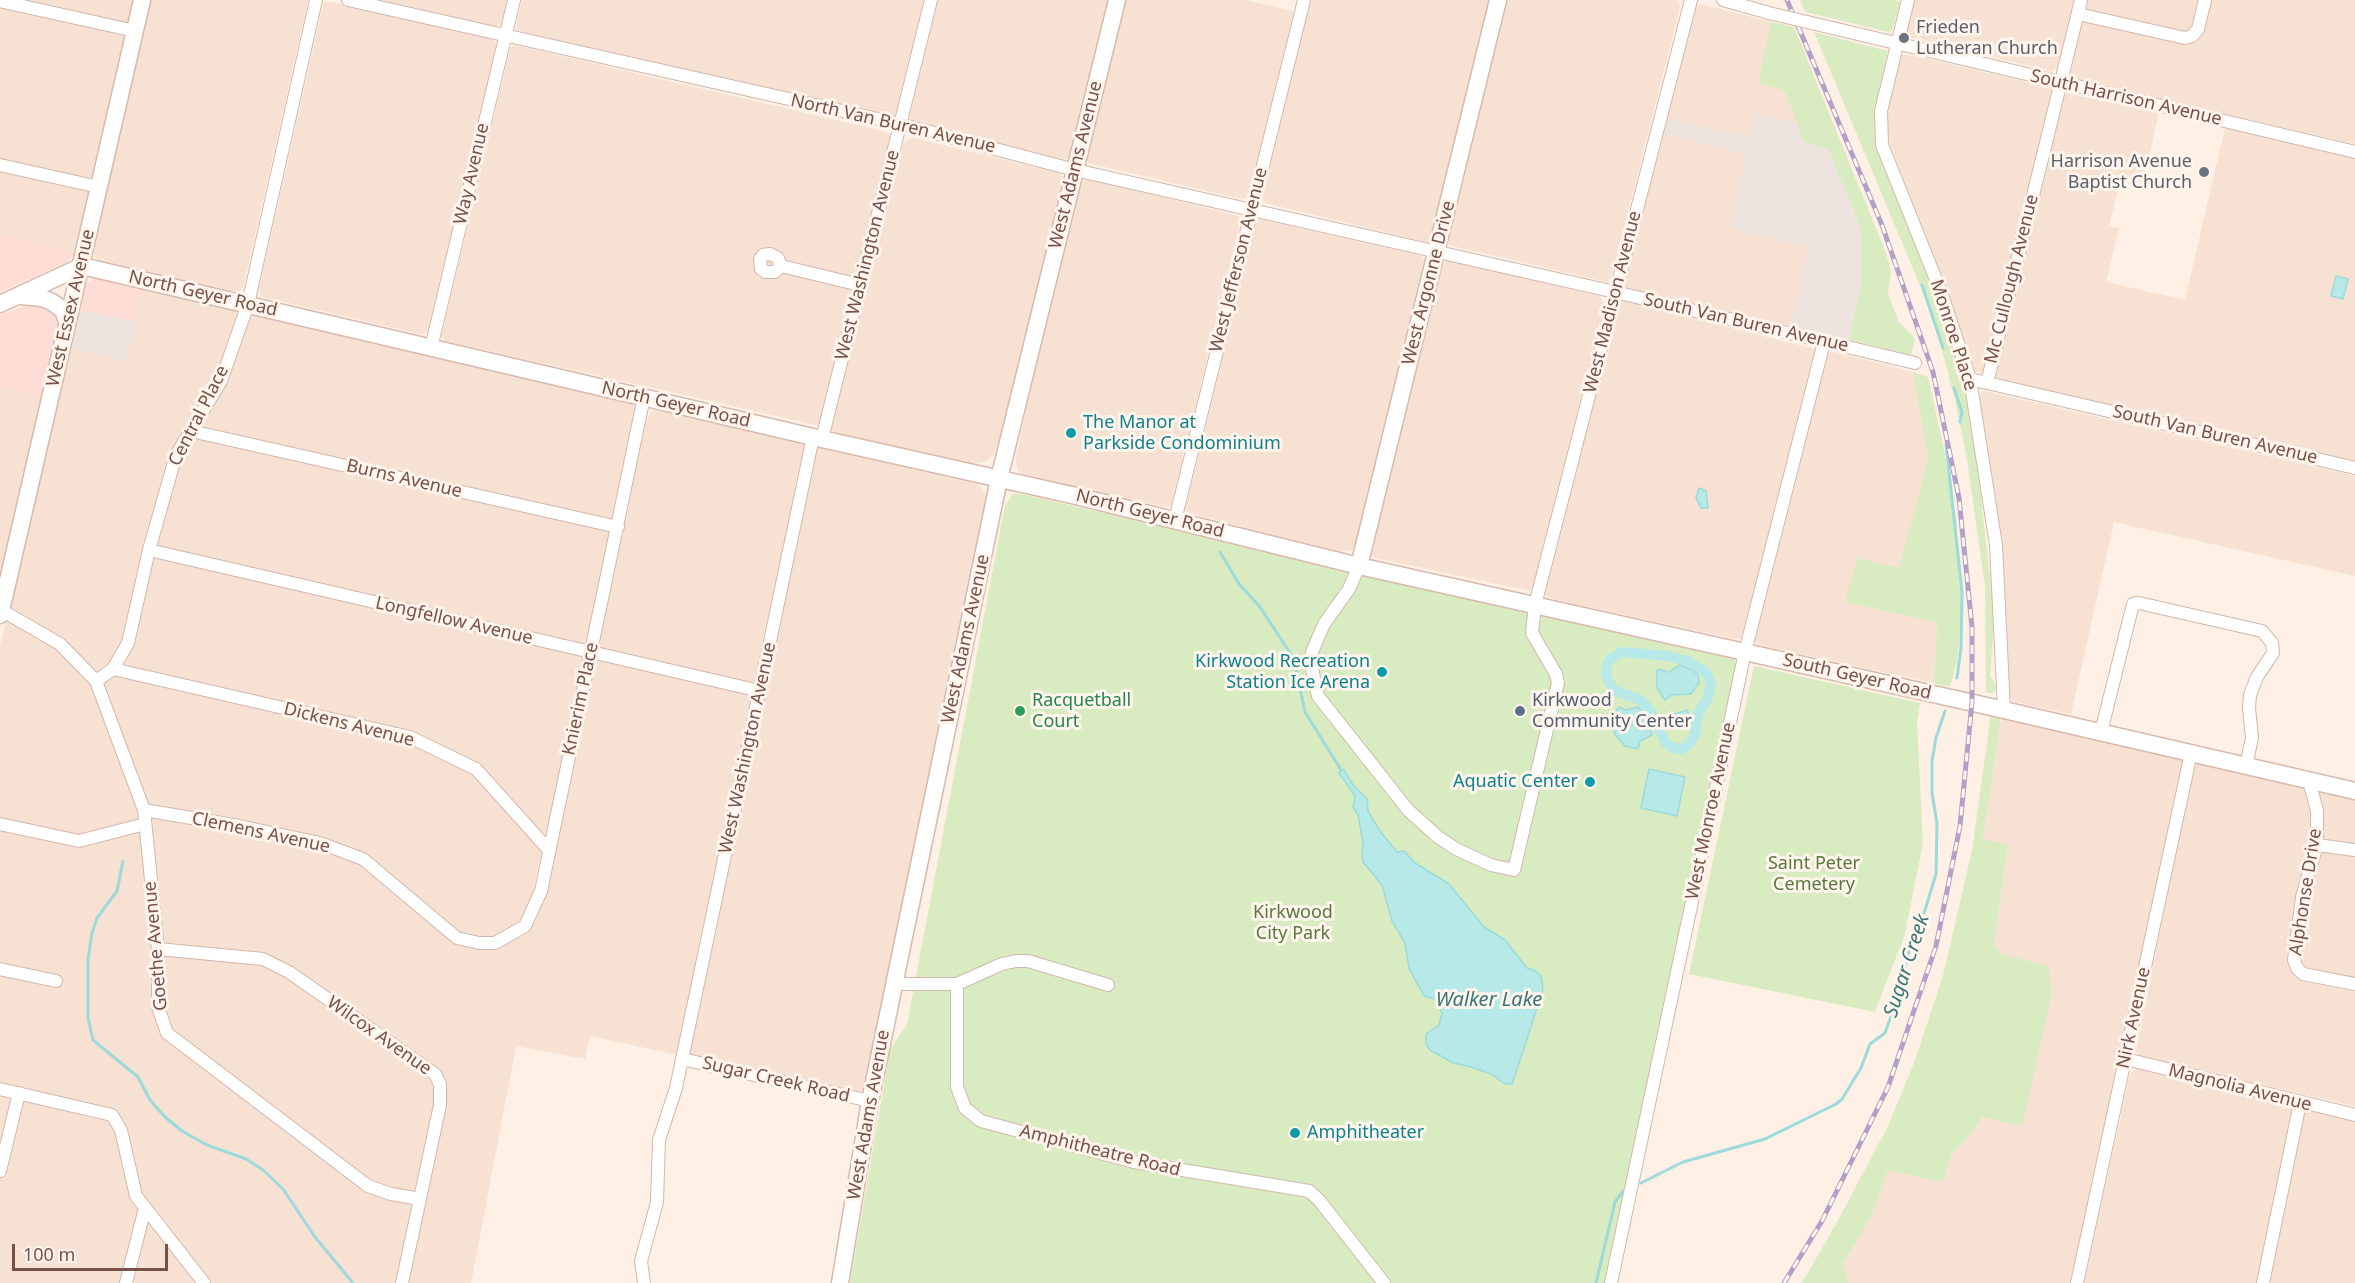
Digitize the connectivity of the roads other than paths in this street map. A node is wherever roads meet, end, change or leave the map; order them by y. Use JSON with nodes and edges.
{"nodes":[{"id":1,"x":142,"y":0,"type":"edge"},
{"id":2,"x":316,"y":0,"type":"edge"},
{"id":3,"x":348,"y":0,"type":"edge"},
{"id":4,"x":514,"y":0,"type":"edge"},
{"id":5,"x":931,"y":0,"type":"edge"},
{"id":6,"x":1118,"y":0,"type":"edge"},
{"id":7,"x":1304,"y":0,"type":"edge"},
{"id":8,"x":1498,"y":0,"type":"edge"},
{"id":9,"x":1690,"y":0,"type":"edge"},
{"id":10,"x":1723,"y":0,"type":"edge"},
{"id":11,"x":1908,"y":0,"type":"edge"},
{"id":12,"x":2081,"y":0,"type":"edge"},
{"id":13,"x":2205,"y":0,"type":"edge"},
{"id":14,"x":0,"y":1,"type":"edge"},
{"id":15,"x":2078,"y":14,"type":"junction"},
{"id":16,"x":135,"y":31,"type":"junction"},
{"id":17,"x":506,"y":36,"type":"junction"},
{"id":18,"x":1898,"y":43,"type":"junction"},
{"id":19,"x":2059,"y":83,"type":"junction"},
{"id":20,"x":900,"y":124,"type":"junction"},
{"id":21,"x":2355,"y":152,"type":"edge"},
{"id":22,"x":0,"y":165,"type":"edge"},
{"id":23,"x":1075,"y":170,"type":"junction"},
{"id":24,"x":99,"y":187,"type":"junction"},
{"id":25,"x":1252,"y":210,"type":"junction"},
{"id":26,"x":1437,"y":252,"type":"junction"},
{"id":27,"x":81,"y":266,"type":"junction"},
{"id":28,"x":781,"y":266,"type":"dead end"},
{"id":29,"x":860,"y":285,"type":"junction"},
{"id":30,"x":1615,"y":292,"type":"junction"},
{"id":31,"x":20,"y":296,"type":"junction"},
{"id":32,"x":248,"y":303,"type":"junction"},
{"id":33,"x":0,"y":304,"type":"edge"},
{"id":34,"x":68,"y":322,"type":"junction"},
{"id":35,"x":1824,"y":342,"type":"junction"},
{"id":36,"x":431,"y":348,"type":"junction"},
{"id":37,"x":1915,"y":363,"type":"dead end"},
{"id":38,"x":1970,"y":379,"type":"junction"},
{"id":39,"x":1987,"y":383,"type":"junction"},
{"id":40,"x":644,"y":397,"type":"junction"},
{"id":41,"x":191,"y":431,"type":"junction"},
{"id":42,"x":817,"y":438,"type":"junction"},
{"id":43,"x":2355,"y":468,"type":"edge"},
{"id":44,"x":999,"y":479,"type":"junction"},
{"id":45,"x":1175,"y":520,"type":"junction"},
{"id":46,"x":618,"y":527,"type":"junction"},
{"id":47,"x":149,"y":550,"type":"junction"},
{"id":48,"x":1359,"y":566,"type":"junction"},
{"id":49,"x":1535,"y":605,"type":"junction"},
{"id":50,"x":1,"y":613,"type":"edge"},
{"id":51,"x":591,"y":652,"type":"junction"},
{"id":52,"x":1745,"y":652,"type":"junction"},
{"id":53,"x":113,"y":669,"type":"junction"},
{"id":54,"x":96,"y":681,"type":"junction"},
{"id":55,"x":760,"y":691,"type":"junction"},
{"id":56,"x":2004,"y":710,"type":"junction"},
{"id":57,"x":2101,"y":732,"type":"junction"},
{"id":58,"x":2191,"y":753,"type":"junction"},
{"id":59,"x":2246,"y":766,"type":"junction"},
{"id":60,"x":2309,"y":780,"type":"junction"},
{"id":61,"x":2355,"y":791,"type":"edge"},
{"id":62,"x":144,"y":810,"type":"junction"},
{"id":63,"x":0,"y":824,"type":"edge"},
{"id":64,"x":145,"y":824,"type":"junction"},
{"id":65,"x":2317,"y":845,"type":"junction"},
{"id":66,"x":548,"y":849,"type":"junction"},
{"id":67,"x":2355,"y":849,"type":"edge"},
{"id":68,"x":457,"y":938,"type":"joint"},
{"id":69,"x":158,"y":949,"type":"junction"},
{"id":70,"x":0,"y":969,"type":"edge"},
{"id":71,"x":56,"y":981,"type":"dead end"},
{"id":72,"x":894,"y":984,"type":"junction"},
{"id":73,"x":957,"y":984,"type":"junction"},
{"id":74,"x":2355,"y":984,"type":"edge"},
{"id":75,"x":1108,"y":985,"type":"dead end"},
{"id":76,"x":682,"y":1059,"type":"junction"},
{"id":77,"x":2126,"y":1059,"type":"junction"},
{"id":78,"x":0,"y":1089,"type":"edge"},
{"id":79,"x":19,"y":1094,"type":"junction"},
{"id":80,"x":870,"y":1101,"type":"junction"},
{"id":81,"x":2300,"y":1103,"type":"junction"},
{"id":82,"x":2355,"y":1115,"type":"edge"},
{"id":83,"x":0,"y":1171,"type":"edge"},
{"id":84,"x":420,"y":1199,"type":"junction"},
{"id":85,"x":145,"y":1208,"type":"junction"},
{"id":86,"x":126,"y":1283,"type":"edge"},
{"id":87,"x":204,"y":1283,"type":"edge"},
{"id":88,"x":402,"y":1283,"type":"edge"},
{"id":89,"x":644,"y":1283,"type":"edge"},
{"id":90,"x":840,"y":1283,"type":"edge"},
{"id":91,"x":1384,"y":1283,"type":"edge"},
{"id":92,"x":1611,"y":1283,"type":"edge"},
{"id":93,"x":2077,"y":1283,"type":"edge"},
{"id":94,"x":2263,"y":1283,"type":"edge"}],
"edges":[{"from":1,"to":16,"type":"street","name":"West Essex Avenue"},
{"from":2,"to":32,"type":"street","name":"Central Place"},
{"from":3,"to":17,"type":"street","name":"North Van Buren Avenue"},
{"from":4,"to":17,"type":"street","name":"Way Avenue"},
{"from":5,"to":20,"type":"street","name":"West Washington Avenue"},
{"from":6,"to":23,"type":"street","name":"West Adams Avenue"},
{"from":7,"to":25,"type":"street","name":"West Jefferson Avenue"},
{"from":8,"to":26,"type":"street","name":"West Argonne Drive"},
{"from":9,"to":30,"type":"street","name":"West Madison Avenue"},
{"from":10,"to":18,"type":"street","name":"South Harrison Avenue","bridge":true},
{"from":11,"to":18,"type":"street"},
{"from":12,"to":15,"type":"street","name":"Mc Cullough Avenue"},
{"from":13,"to":15,"type":"street"},
{"from":14,"to":16,"type":"street"},
{"from":15,"to":19,"type":"street","name":"Mc Cullough Avenue"},
{"from":16,"to":24,"type":"street","name":"West Essex Avenue"},
{"from":17,"to":20,"type":"street","name":"North Van Buren Avenue"},
{"from":17,"to":36,"type":"street","name":"Way Avenue"},
{"from":18,"to":19,"type":"street","name":"South Harrison Avenue"},
{"from":18,"to":38,"type":"street","name":"Monroe Place"},
{"from":19,"to":21,"type":"street","name":"South Harrison Avenue"},
{"from":19,"to":39,"type":"street","name":"Mc Cullough Avenue"},
{"from":20,"to":23,"type":"street","name":"North Van Buren Avenue"},
{"from":20,"to":29,"type":"street","name":"West Washington Avenue"},
{"from":22,"to":24,"type":"street"},
{"from":23,"to":25,"type":"street","name":"North Van Buren Avenue"},
{"from":23,"to":44,"type":"street","name":"West Adams Avenue"},
{"from":24,"to":27,"type":"street","name":"West Essex Avenue"},
{"from":25,"to":26,"type":"street","name":"North Van Buren Avenue"},
{"from":25,"to":45,"type":"street","name":"West Jefferson Avenue"},
{"from":26,"to":30,"type":"street","name":"South Van Buren Avenue"},
{"from":26,"to":48,"type":"street","name":"West Argonne Drive"},
{"from":27,"to":31,"type":"street"},
{"from":27,"to":32,"type":"street","name":"North Geyer Road"},
{"from":27,"to":34,"type":"street","name":"West Essex Avenue"},
{"from":28,"to":29,"type":"street"},
{"from":29,"to":42,"type":"street","name":"West Washington Avenue"},
{"from":30,"to":35,"type":"street","name":"South Van Buren Avenue"},
{"from":30,"to":49,"type":"street","name":"West Madison Avenue"},
{"from":31,"to":33,"type":"street"},
{"from":31,"to":34,"type":"street"},
{"from":32,"to":36,"type":"street","name":"North Geyer Road"},
{"from":32,"to":41,"type":"street","name":"Central Place"},
{"from":34,"to":50,"type":"street","name":"West Essex Avenue"},
{"from":35,"to":37,"type":"street","name":"South Van Buren Avenue"},
{"from":35,"to":52,"type":"street","name":"West Monroe Avenue"},
{"from":36,"to":40,"type":"street","name":"North Geyer Road"},
{"from":38,"to":39,"type":"street","name":"South Van Buren Avenue"},
{"from":38,"to":56,"type":"street","name":"Monroe Place"},
{"from":39,"to":43,"type":"street","name":"South Van Buren Avenue"},
{"from":40,"to":42,"type":"street","name":"North Geyer Road"},
{"from":40,"to":46,"type":"street","name":"Knierim Place"},
{"from":41,"to":46,"type":"street","name":"Burns Avenue"},
{"from":41,"to":47,"type":"street","name":"Central Place"},
{"from":42,"to":44,"type":"street","name":"North Geyer Road"},
{"from":42,"to":55,"type":"street","name":"West Washington Avenue"},
{"from":44,"to":45,"type":"street","name":"North Geyer Road"},
{"from":44,"to":72,"type":"street","name":"West Adams Avenue"},
{"from":45,"to":48,"type":"street","name":"North Geyer Road"},
{"from":46,"to":51,"type":"street","name":"Knierim Place"},
{"from":47,"to":51,"type":"street","name":"Longfellow Avenue"},
{"from":47,"to":53,"type":"street","name":"Central Place"},
{"from":48,"to":49,"type":"street","name":"South Geyer Road"},
{"from":48,"to":49,"type":"street","name":"West Madison Avenue"},
{"from":49,"to":52,"type":"street","name":"South Geyer Road"},
{"from":50,"to":54,"type":"street","name":"Goethe Avenue"},
{"from":51,"to":55,"type":"street","name":"Longfellow Avenue"},
{"from":51,"to":66,"type":"street","name":"Knierim Place"},
{"from":52,"to":56,"type":"street","name":"South Geyer Road"},
{"from":52,"to":92,"type":"street","name":"West Monroe Avenue"},
{"from":53,"to":54,"type":"street","name":"Central Place"},
{"from":53,"to":66,"type":"street","name":"Dickens Avenue"},
{"from":54,"to":62,"type":"street","name":"Goethe Avenue"},
{"from":55,"to":76,"type":"street","name":"West Washington Avenue"},
{"from":56,"to":57,"type":"street","name":"South Geyer Road"},
{"from":57,"to":58,"type":"street","name":"South Geyer Road"},
{"from":57,"to":59,"type":"street"},
{"from":58,"to":59,"type":"street","name":"South Geyer Road"},
{"from":58,"to":77,"type":"street","name":"Nirk Avenue"},
{"from":59,"to":60,"type":"street","name":"South Geyer Road"},
{"from":60,"to":61,"type":"street","name":"South Geyer Road"},
{"from":60,"to":65,"type":"street","name":"Alphonse Drive"},
{"from":62,"to":64,"type":"street","name":"Goethe Avenue"},
{"from":62,"to":68,"type":"street","name":"Clemens Avenue"},
{"from":63,"to":64,"type":"street"},
{"from":64,"to":69,"type":"street","name":"Goethe Avenue"},
{"from":65,"to":67,"type":"street"},
{"from":65,"to":74,"type":"street","name":"Alphonse Drive"},
{"from":66,"to":68,"type":"street","name":"Knierim Place"},
{"from":69,"to":84,"type":"street","name":"Goethe Avenue"},
{"from":69,"to":84,"type":"street","name":"Wilcox Avenue"},
{"from":70,"to":71,"type":"street"},
{"from":72,"to":73,"type":"street"},
{"from":72,"to":80,"type":"street","name":"West Adams Avenue"},
{"from":73,"to":75,"type":"street"},
{"from":73,"to":91,"type":"street","name":"Amphitheatre Road"},
{"from":76,"to":80,"type":"street","name":"Sugar Creek Road"},
{"from":76,"to":89,"type":"street","name":"West Washington Avenue"},
{"from":77,"to":81,"type":"street","name":"Magnolia Avenue"},
{"from":77,"to":93,"type":"street","name":"Nirk Avenue"},
{"from":78,"to":79,"type":"street"},
{"from":79,"to":83,"type":"street"},
{"from":79,"to":85,"type":"street"},
{"from":80,"to":90,"type":"street","name":"West Adams Avenue"},
{"from":81,"to":82,"type":"street","name":"Magnolia Avenue"},
{"from":81,"to":94,"type":"street"},
{"from":84,"to":88,"type":"street","name":"Wilcox Avenue"},
{"from":85,"to":86,"type":"street"},
{"from":85,"to":87,"type":"street"}]}
